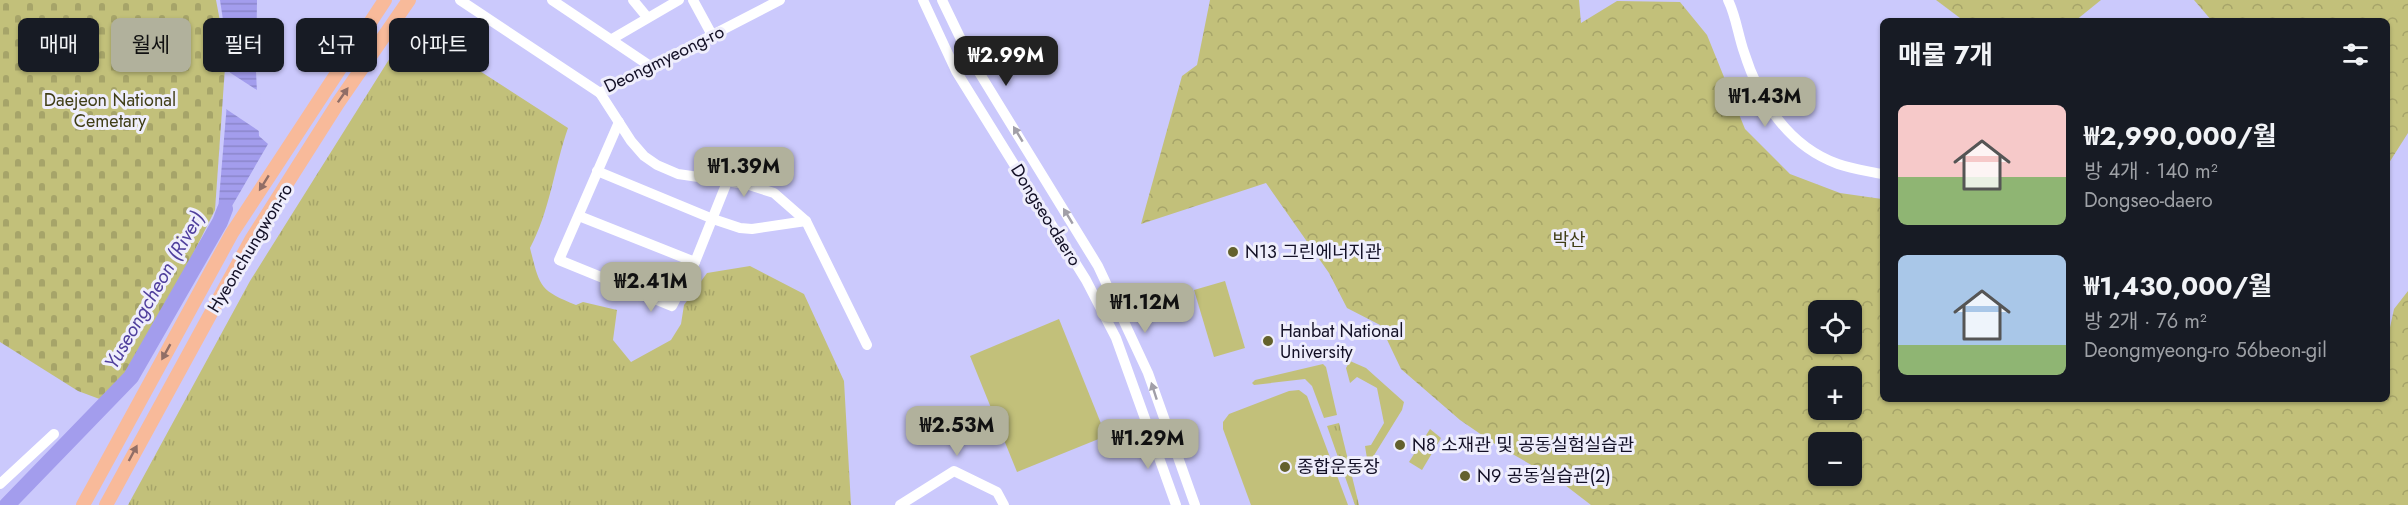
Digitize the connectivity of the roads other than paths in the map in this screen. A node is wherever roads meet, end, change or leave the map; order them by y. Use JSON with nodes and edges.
{"nodes":[{"id":1,"x":385,"y":0,"type":"edge"},
{"id":2,"x":409,"y":0,"type":"edge"},
{"id":3,"x":460,"y":0,"type":"edge"},
{"id":4,"x":552,"y":0,"type":"edge"},
{"id":5,"x":633,"y":0,"type":"edge"},
{"id":6,"x":679,"y":0,"type":"edge"},
{"id":7,"x":693,"y":0,"type":"edge"},
{"id":8,"x":780,"y":0,"type":"edge"},
{"id":9,"x":923,"y":0,"type":"edge"},
{"id":10,"x":942,"y":0,"type":"edge"},
{"id":11,"x":1728,"y":0,"type":"edge"},
{"id":12,"x":647,"y":17,"type":"junction"},
{"id":13,"x":712,"y":35,"type":"junction"},
{"id":14,"x":612,"y":39,"type":"junction"},
{"id":15,"x":650,"y":66,"type":"junction"},
{"id":16,"x":600,"y":93,"type":"junction"},
{"id":17,"x":619,"y":122,"type":"junction"},
{"id":18,"x":597,"y":171,"type":"junction"},
{"id":19,"x":1880,"y":174,"type":"edge"},
{"id":20,"x":727,"y":182,"type":"junction"},
{"id":21,"x":579,"y":216,"type":"junction"},
{"id":22,"x":713,"y":219,"type":"junction"},
{"id":23,"x":806,"y":221,"type":"junction"},
{"id":24,"x":695,"y":262,"type":"junction"},
{"id":25,"x":867,"y":345,"type":"dead end"},
{"id":26,"x":54,"y":434,"type":"dead end"},
{"id":27,"x":0,"y":484,"type":"edge"},
{"id":28,"x":83,"y":505,"type":"edge"},
{"id":29,"x":106,"y":505,"type":"edge"},
{"id":30,"x":900,"y":505,"type":"edge"},
{"id":31,"x":1004,"y":505,"type":"edge"},
{"id":32,"x":1176,"y":505,"type":"edge"},
{"id":33,"x":1196,"y":505,"type":"edge"}],
"edges":[{"from":1,"to":28,"type":"main road","name":"Hyeonchungwon-ro","one_way":true},
{"from":29,"to":2,"type":"main road","name":"Hyeonchungwon-ro","one_way":true},
{"from":3,"to":16,"type":"street","name":"Deongmyeong-ro"},
{"from":4,"to":14,"type":"street"},
{"from":5,"to":12,"type":"street"},
{"from":6,"to":12,"type":"street"},
{"from":7,"to":13,"type":"street"},
{"from":8,"to":13,"type":"street","name":"Deongmyeong-ro"},
{"from":9,"to":32,"type":"street","name":"Dongseo-daero"},
{"from":33,"to":10,"type":"street","name":"Dongseo-daero","one_way":true},
{"from":11,"to":19,"type":"street"},
{"from":12,"to":14,"type":"street"},
{"from":13,"to":15,"type":"street","name":"Deongmyeong-ro"},
{"from":14,"to":15,"type":"street"},
{"from":15,"to":16,"type":"street","name":"Deongmyeong-ro"},
{"from":16,"to":17,"type":"street"},
{"from":17,"to":18,"type":"street"},
{"from":17,"to":20,"type":"street"},
{"from":18,"to":21,"type":"street"},
{"from":18,"to":22,"type":"street"},
{"from":20,"to":22,"type":"street"},
{"from":20,"to":23,"type":"street"},
{"from":21,"to":24,"type":"street"},
{"from":21,"to":24,"type":"street"},
{"from":22,"to":23,"type":"street"},
{"from":22,"to":24,"type":"street"},
{"from":23,"to":25,"type":"street"},
{"from":26,"to":27,"type":"street"},
{"from":30,"to":31,"type":"street"}]}
